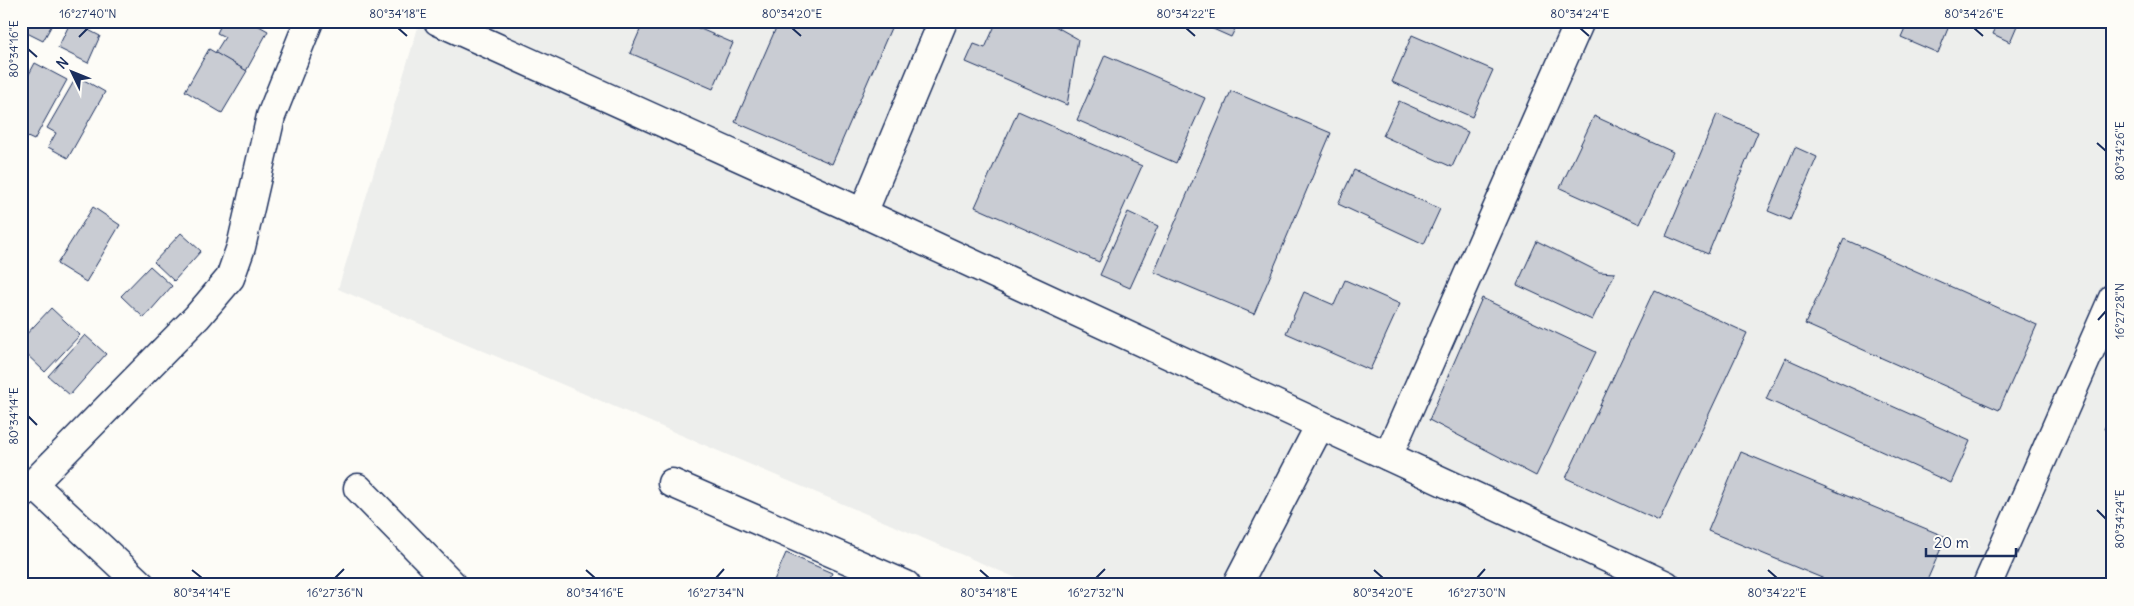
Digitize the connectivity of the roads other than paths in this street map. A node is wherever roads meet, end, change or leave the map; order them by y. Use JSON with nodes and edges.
{"nodes":[{"id":1,"x":309,"y":21,"type":"edge"},
{"id":2,"x":438,"y":21,"type":"edge"},
{"id":3,"x":943,"y":21,"type":"edge"},
{"id":4,"x":1580,"y":21,"type":"edge"},
{"id":5,"x":863,"y":213,"type":"junction"},
{"id":6,"x":2113,"y":298,"type":"edge"},
{"id":7,"x":1320,"y":424,"type":"junction"},
{"id":8,"x":1388,"y":456,"type":"junction"},
{"id":9,"x":672,"y":483,"type":"dead end"},
{"id":10,"x":358,"y":488,"type":"dead end"},
{"id":11,"x":27,"y":490,"type":"edge"},
{"id":12,"x":857,"y":575,"type":"edge"},
{"id":13,"x":141,"y":585,"type":"edge"},
{"id":14,"x":453,"y":585,"type":"edge"},
{"id":15,"x":906,"y":585,"type":"edge"},
{"id":16,"x":1237,"y":585,"type":"edge"},
{"id":17,"x":1666,"y":585,"type":"edge"},
{"id":18,"x":1987,"y":585,"type":"edge"}],
"edges":[{"from":1,"to":11,"type":"street"},
{"from":2,"to":5,"type":"street"},
{"from":3,"to":5,"type":"street"},
{"from":4,"to":8,"type":"street"},
{"from":5,"to":7,"type":"street"},
{"from":6,"to":18,"type":"street"},
{"from":7,"to":8,"type":"street"},
{"from":7,"to":16,"type":"street"},
{"from":8,"to":17,"type":"street"},
{"from":9,"to":12,"type":"street"},
{"from":10,"to":14,"type":"street"},
{"from":11,"to":13,"type":"street"},
{"from":12,"to":15,"type":"street"}]}
